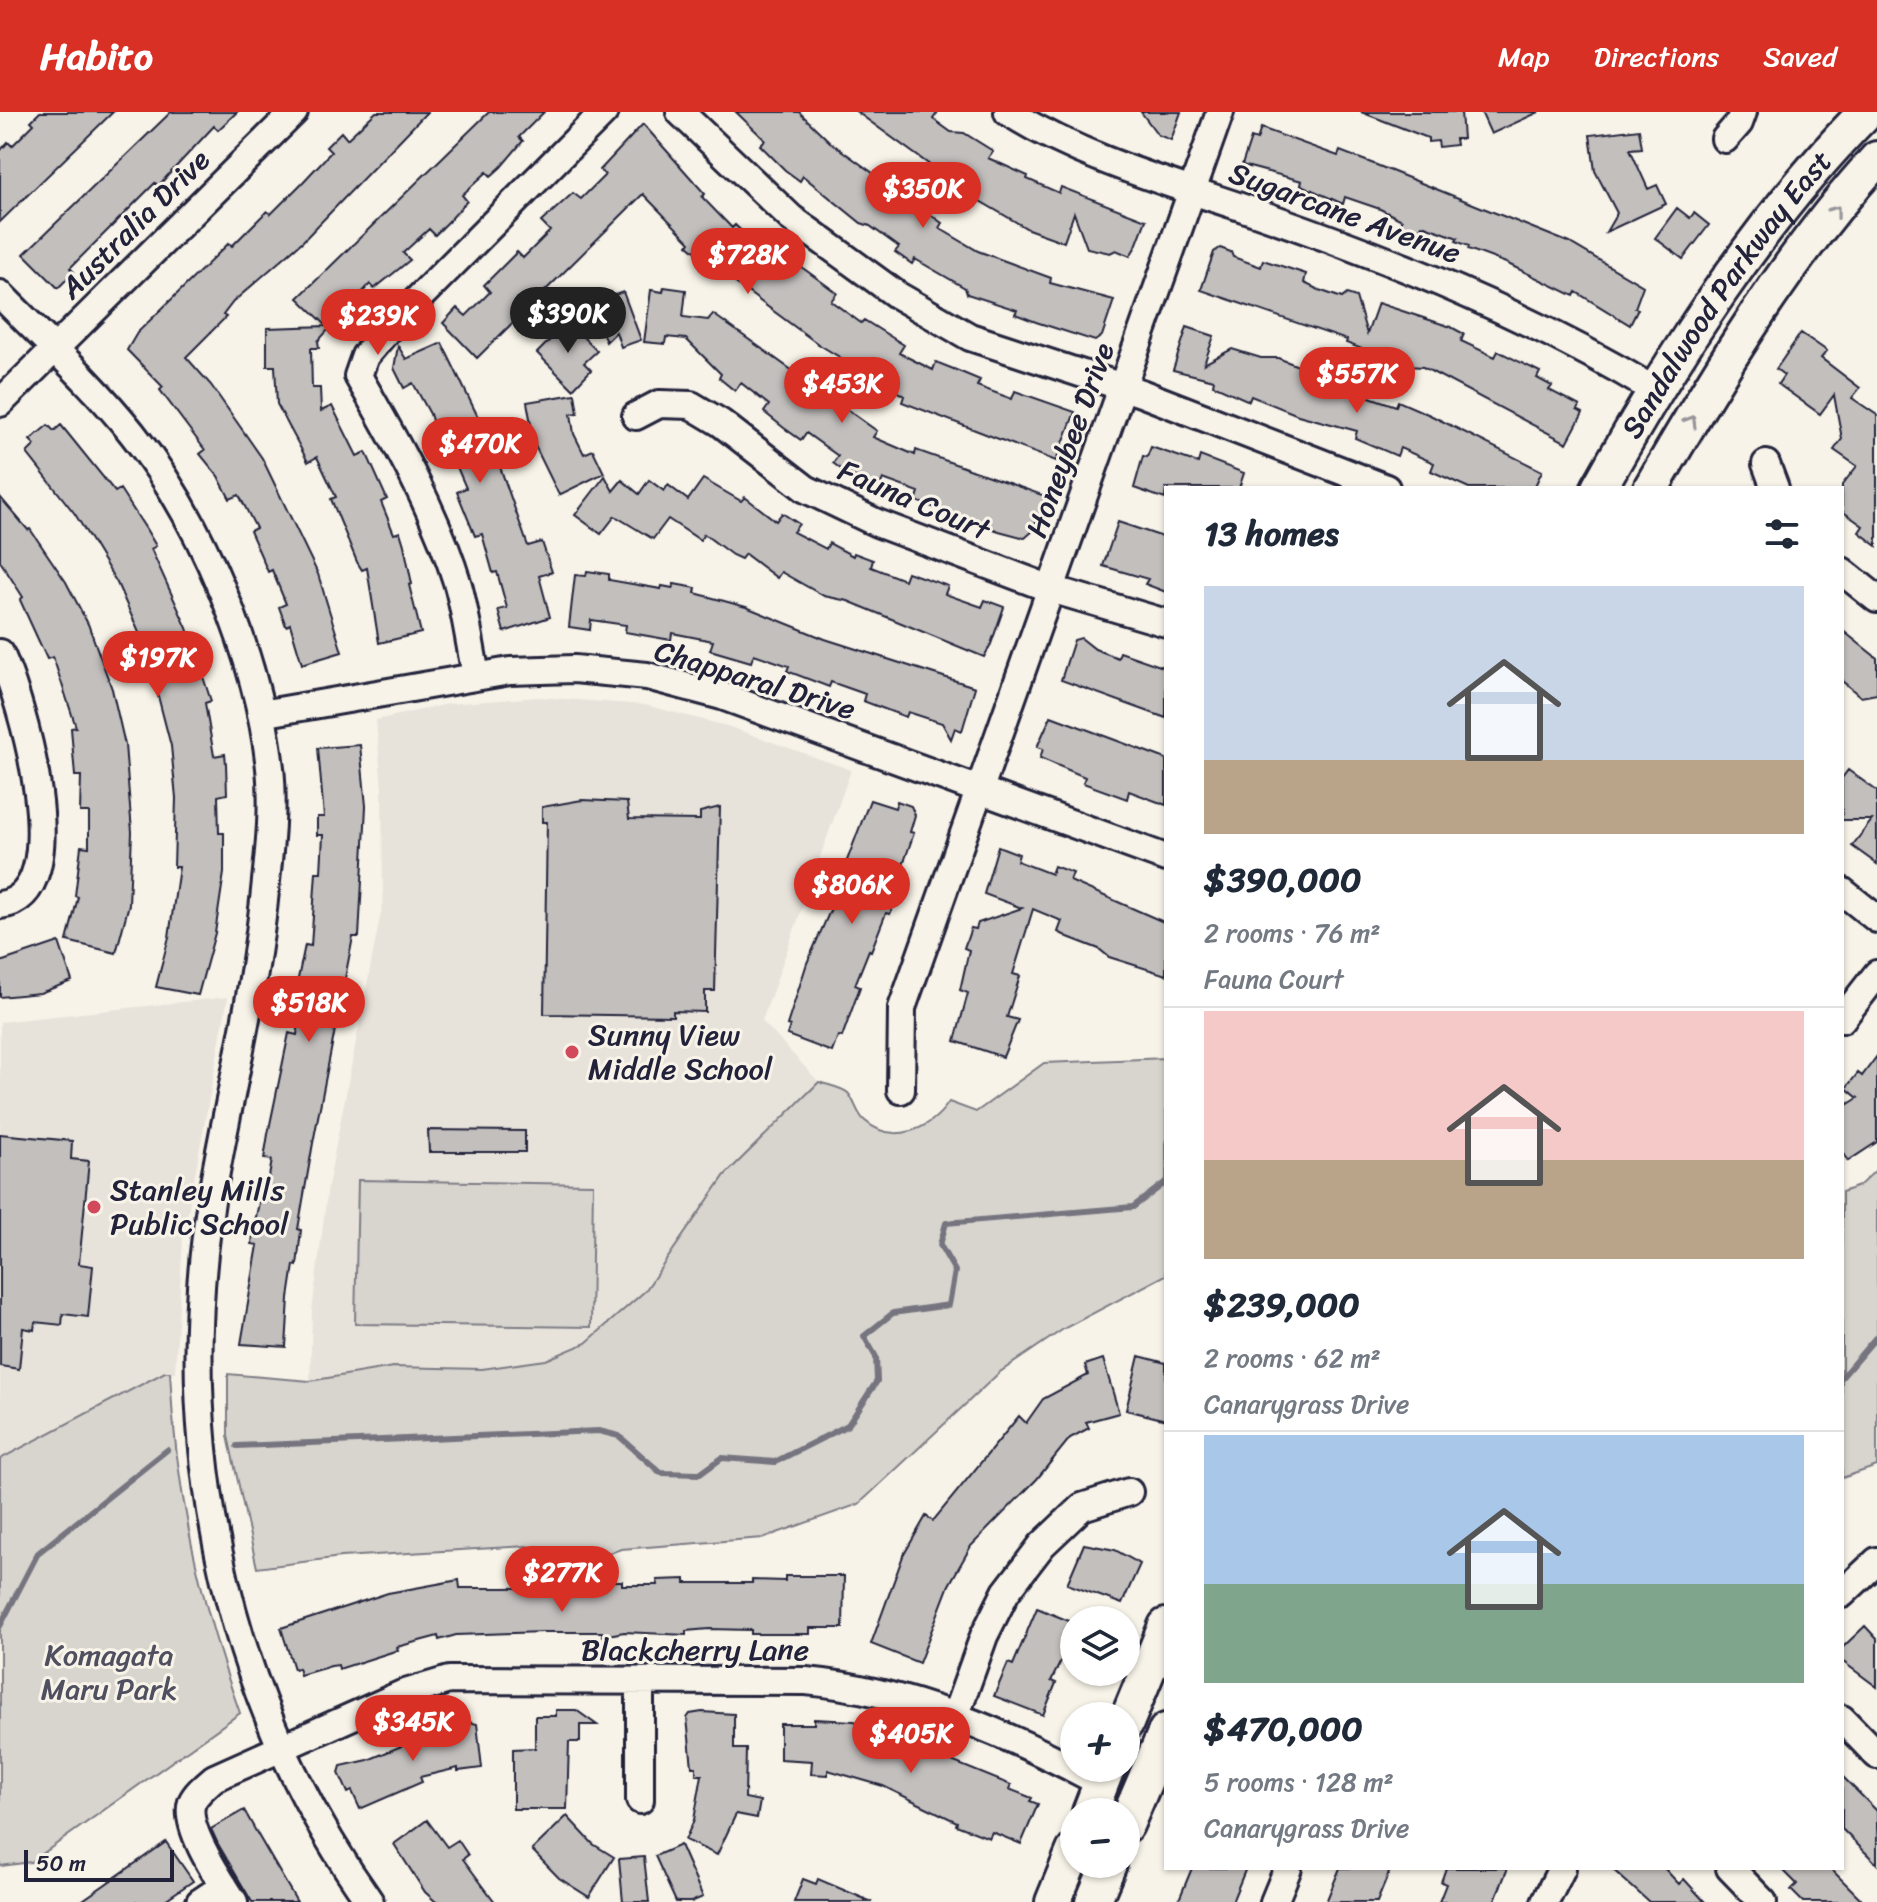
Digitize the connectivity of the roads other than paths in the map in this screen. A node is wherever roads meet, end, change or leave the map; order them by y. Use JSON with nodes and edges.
{"nodes":[{"id":1,"x":294,"y":112,"type":"edge"},
{"id":2,"x":604,"y":112,"type":"edge"},
{"id":3,"x":680,"y":112,"type":"edge"},
{"id":4,"x":1008,"y":112,"type":"edge"},
{"id":5,"x":1220,"y":112,"type":"edge"},
{"id":6,"x":1743,"y":112,"type":"edge"},
{"id":7,"x":1866,"y":112,"type":"edge"},
{"id":8,"x":1725,"y":139,"type":"dead end"},
{"id":9,"x":1877,"y":159,"type":"edge"},
{"id":10,"x":1194,"y":192,"type":"junction"},
{"id":11,"x":0,"y":294,"type":"edge"},
{"id":12,"x":55,"y":348,"type":"junction"},
{"id":13,"x":1123,"y":387,"type":"junction"},
{"id":14,"x":1654,"y":390,"type":"junction"},
{"id":15,"x":0,"y":403,"type":"edge"},
{"id":16,"x":636,"y":416,"type":"dead end"},
{"id":17,"x":1381,"y":486,"type":"edge"},
{"id":18,"x":1600,"y":486,"type":"edge"},
{"id":19,"x":1652,"y":486,"type":"edge"},
{"id":20,"x":1844,"y":573,"type":"edge"},
{"id":21,"x":1051,"y":589,"type":"junction"},
{"id":22,"x":1877,"y":599,"type":"edge"},
{"id":23,"x":1164,"y":622,"type":"edge"},
{"id":24,"x":0,"y":653,"type":"edge"},
{"id":25,"x":476,"y":675,"type":"junction"},
{"id":26,"x":261,"y":714,"type":"junction"},
{"id":27,"x":979,"y":789,"type":"junction"},
{"id":28,"x":1164,"y":857,"type":"edge"},
{"id":29,"x":1844,"y":893,"type":"edge"},
{"id":30,"x":0,"y":905,"type":"edge"},
{"id":31,"x":1877,"y":919,"type":"edge"},
{"id":32,"x":1877,"y":974,"type":"edge"},
{"id":33,"x":1844,"y":1016,"type":"edge"},
{"id":34,"x":901,"y":1090,"type":"dead end"},
{"id":35,"x":1129,"y":1492,"type":"dead end"},
{"id":36,"x":1877,"y":1561,"type":"edge"},
{"id":37,"x":1844,"y":1592,"type":"edge"},
{"id":38,"x":1164,"y":1631,"type":"edge"},
{"id":39,"x":640,"y":1682,"type":"junction"},
{"id":40,"x":1135,"y":1702,"type":"edge"},
{"id":41,"x":955,"y":1717,"type":"junction"},
{"id":42,"x":1844,"y":1721,"type":"edge"},
{"id":43,"x":1164,"y":1736,"type":"edge"},
{"id":44,"x":283,"y":1749,"type":"junction"},
{"id":45,"x":1877,"y":1755,"type":"edge"},
{"id":46,"x":1099,"y":1788,"type":"edge"},
{"id":47,"x":1137,"y":1798,"type":"edge"},
{"id":48,"x":640,"y":1800,"type":"dead end"},
{"id":49,"x":1287,"y":1870,"type":"edge"},
{"id":50,"x":1561,"y":1870,"type":"edge"},
{"id":51,"x":1732,"y":1870,"type":"edge"},
{"id":52,"x":1063,"y":1878,"type":"edge"},
{"id":53,"x":1103,"y":1878,"type":"edge"},
{"id":54,"x":229,"y":1894,"type":"edge"},
{"id":55,"x":200,"y":1902,"type":"edge"},
{"id":56,"x":370,"y":1902,"type":"edge"},
{"id":57,"x":1053,"y":1902,"type":"edge"},
{"id":58,"x":1093,"y":1902,"type":"edge"},
{"id":59,"x":1274,"y":1902,"type":"edge"},
{"id":60,"x":1545,"y":1902,"type":"edge"},
{"id":61,"x":1763,"y":1902,"type":"edge"}],
"edges":[{"from":1,"to":12,"type":"street","name":"Australia Drive"},
{"from":2,"to":25,"type":"street"},
{"from":3,"to":13,"type":"street"},
{"from":4,"to":10,"type":"street","name":"Sugarcane Avenue"},
{"from":5,"to":10,"type":"street","name":"Honeybee Drive"},
{"from":6,"to":8,"type":"street"},
{"from":7,"to":14,"type":"main road","name":"Sandalwood Parkway East"},
{"from":19,"to":9,"type":"main road","name":"Sandalwood Parkway East","one_way":true},
{"from":10,"to":13,"type":"street","name":"Honeybee Drive"},
{"from":10,"to":14,"type":"street","name":"Sugarcane Avenue"},
{"from":11,"to":12,"type":"street"},
{"from":12,"to":15,"type":"street","name":"Australia Drive"},
{"from":12,"to":26,"type":"street"},
{"from":13,"to":17,"type":"street"},
{"from":13,"to":21,"type":"street","name":"Honeybee Drive"},
{"from":14,"to":18,"type":"main road","name":"Sandalwood Parkway East"},
{"from":16,"to":21,"type":"street","name":"Fauna Court"},
{"from":20,"to":22,"type":"street"},
{"from":21,"to":23,"type":"street","name":"Fauna Court"},
{"from":21,"to":27,"type":"street","name":"Honeybee Drive"},
{"from":24,"to":30,"type":"street"},
{"from":25,"to":26,"type":"street","name":"Chapparal Drive"},
{"from":25,"to":27,"type":"street","name":"Chapparal Drive"},
{"from":26,"to":44,"type":"street"},
{"from":27,"to":28,"type":"street","name":"Chapparal Drive"},
{"from":27,"to":34,"type":"street","name":"Honeybee Drive"},
{"from":29,"to":31,"type":"street"},
{"from":32,"to":33,"type":"street"},
{"from":35,"to":41,"type":"street"},
{"from":36,"to":37,"type":"street"},
{"from":38,"to":40,"type":"main road"},
{"from":39,"to":41,"type":"street","name":"Blackcherry Lane"},
{"from":39,"to":44,"type":"street","name":"Blackcherry Lane"},
{"from":39,"to":48,"type":"street"},
{"from":41,"to":46,"type":"street","name":"Blackcherry Lane"},
{"from":42,"to":45,"type":"street"},
{"from":43,"to":47,"type":"main road"},
{"from":44,"to":54,"type":"street","name":"Blackcherry Lane"},
{"from":44,"to":56,"type":"street"},
{"from":49,"to":59,"type":"street"},
{"from":50,"to":60,"type":"street"},
{"from":51,"to":61,"type":"street"},
{"from":52,"to":57,"type":"main road"},
{"from":53,"to":58,"type":"main road"},
{"from":54,"to":55,"type":"street"}]}
